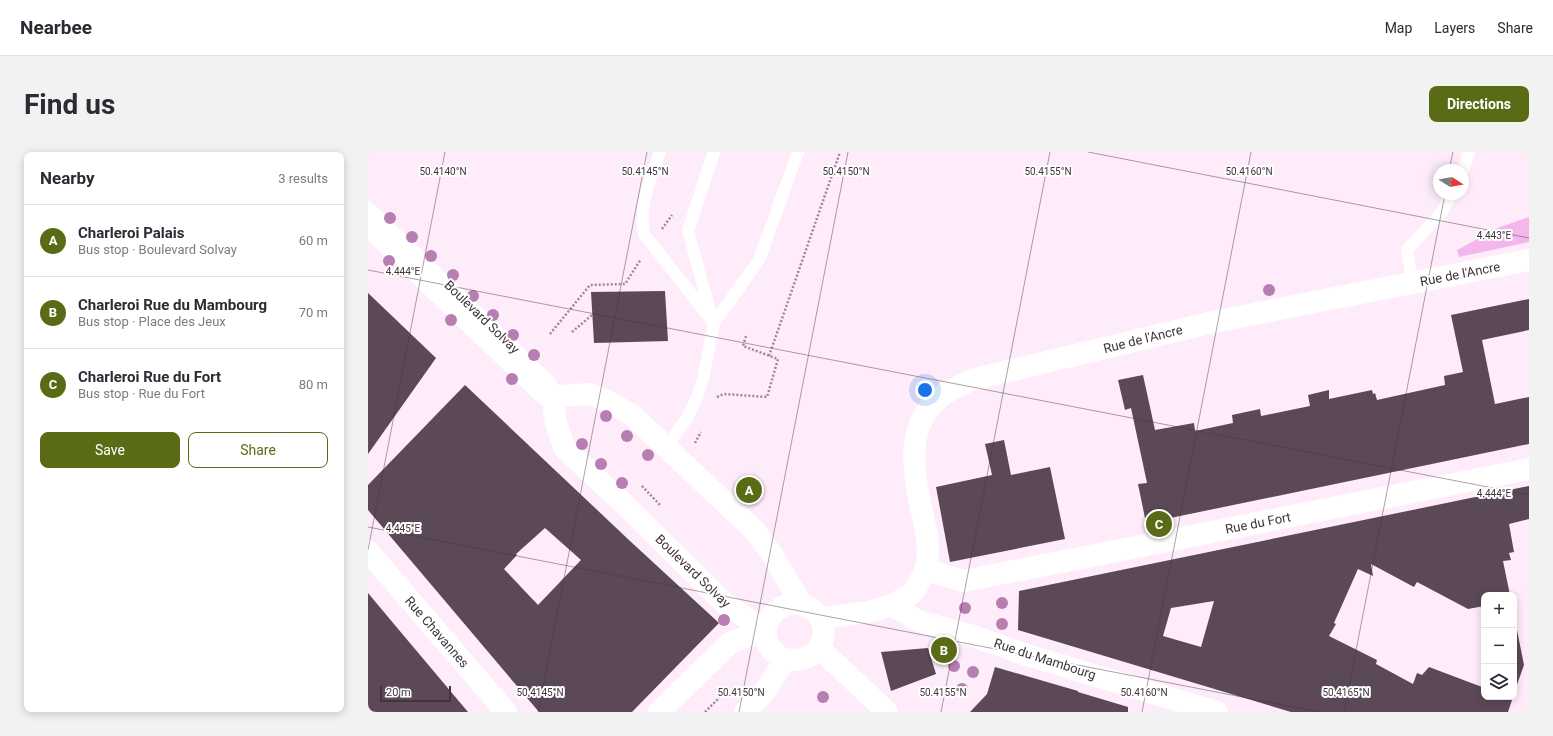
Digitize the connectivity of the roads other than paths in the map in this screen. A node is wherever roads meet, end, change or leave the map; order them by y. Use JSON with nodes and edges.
{"nodes":[{"id":1,"x":660,"y":152,"type":"edge"},
{"id":2,"x":714,"y":152,"type":"edge"},
{"id":3,"x":798,"y":152,"type":"edge"},
{"id":4,"x":1469,"y":152,"type":"edge"},
{"id":5,"x":1465,"y":164,"type":"edge"},
{"id":6,"x":1448,"y":200,"type":"edge"},
{"id":7,"x":368,"y":207,"type":"edge"},
{"id":8,"x":368,"y":225,"type":"edge"},
{"id":9,"x":1529,"y":260,"type":"edge"},
{"id":10,"x":1413,"y":284,"type":"junction"},
{"id":11,"x":714,"y":323,"type":"junction"},
{"id":12,"x":556,"y":396,"type":"junction"},
{"id":13,"x":666,"y":447,"type":"junction"},
{"id":14,"x":1529,"y":468,"type":"edge"},
{"id":15,"x":368,"y":551,"type":"edge"},
{"id":16,"x":926,"y":570,"type":"junction"},
{"id":17,"x":801,"y":603,"type":"junction"},
{"id":18,"x":892,"y":605,"type":"junction"},
{"id":19,"x":821,"y":618,"type":"junction"},
{"id":20,"x":766,"y":631,"type":"junction"},
{"id":21,"x":819,"y":648,"type":"junction"},
{"id":22,"x":786,"y":659,"type":"junction"},
{"id":23,"x":506,"y":712,"type":"edge"},
{"id":24,"x":659,"y":712,"type":"edge"},
{"id":25,"x":745,"y":712,"type":"edge"},
{"id":26,"x":886,"y":712,"type":"edge"},
{"id":27,"x":1217,"y":712,"type":"edge"}],
"edges":[{"from":1,"to":11,"type":"lane"},
{"from":2,"to":11,"type":"lane"},
{"from":3,"to":11,"type":"lane"},
{"from":4,"to":5,"type":"lane"},
{"from":6,"to":10,"type":"lane"},
{"from":7,"to":12,"type":"lane","name":"Boulevard Solvay"},
{"from":8,"to":12,"type":"street","name":"Boulevard Solvay"},
{"from":9,"to":10,"type":"street","name":"Rue de l'Ancre"},
{"from":10,"to":16,"type":"street","name":"Rue de l'Ancre"},
{"from":11,"to":13,"type":"lane"},
{"from":12,"to":13,"type":"street","name":"Boulevard Solvay"},
{"from":12,"to":20,"type":"street","name":"Boulevard Solvay"},
{"from":13,"to":17,"type":"street","name":"Boulevard Solvay"},
{"from":14,"to":16,"type":"street","name":"Rue du Fort"},
{"from":15,"to":23,"type":"street","name":"Rue Chavannes"},
{"from":16,"to":18,"type":"street"},
{"from":17,"to":19,"type":"street"},
{"from":17,"to":20,"type":"street"},
{"from":18,"to":19,"type":"street"},
{"from":18,"to":27,"type":"street","name":"Rue du Mambourg"},
{"from":19,"to":21,"type":"street"},
{"from":20,"to":22,"type":"street"},
{"from":20,"to":24,"type":"street"},
{"from":21,"to":22,"type":"street"},
{"from":21,"to":26,"type":"street"},
{"from":22,"to":25,"type":"street"}]}
